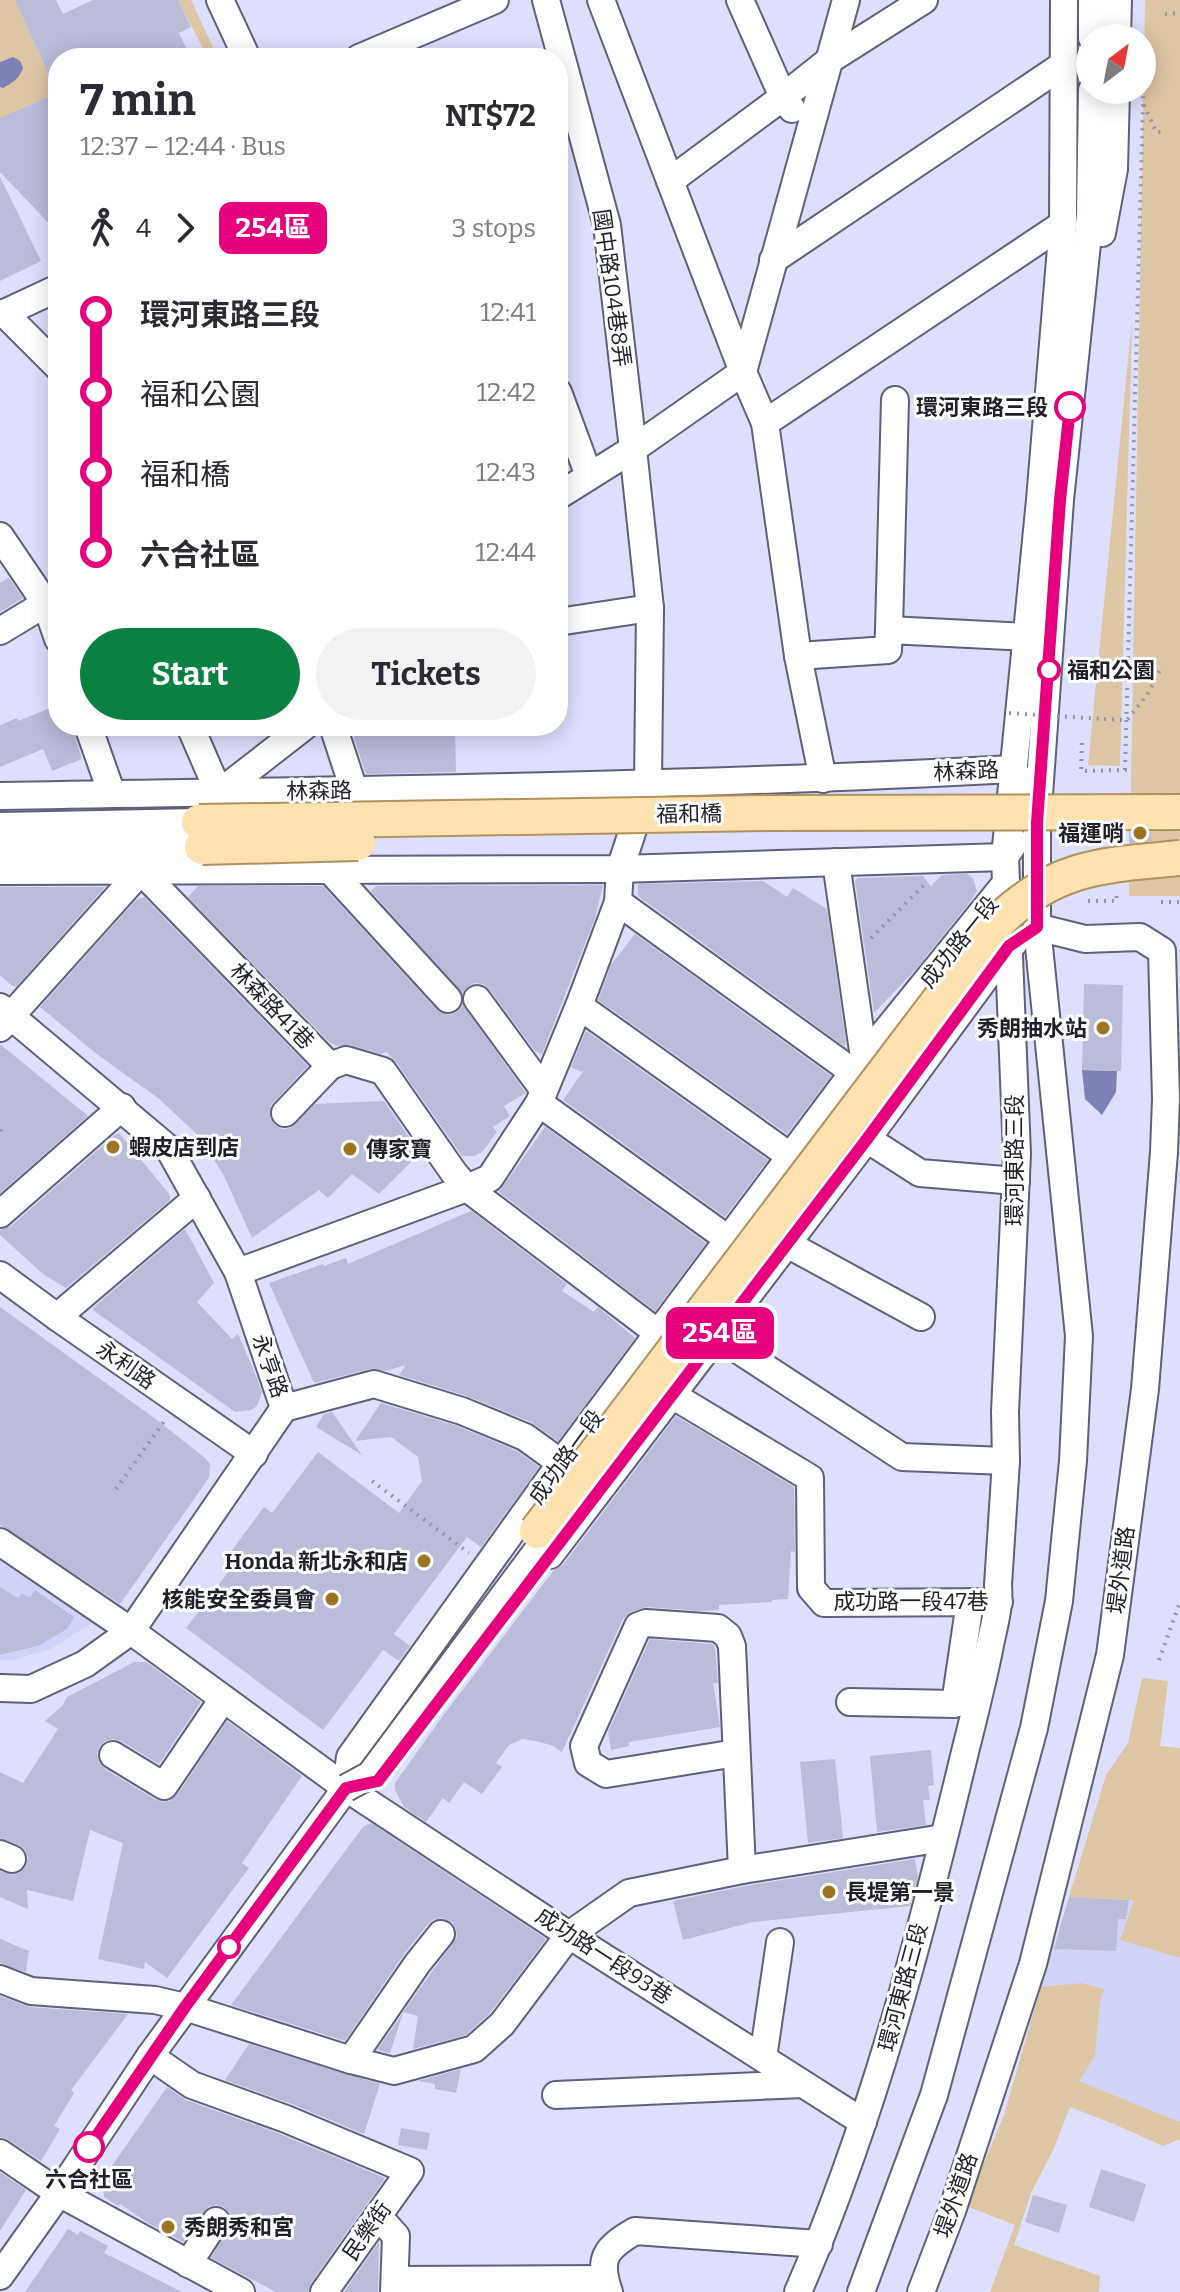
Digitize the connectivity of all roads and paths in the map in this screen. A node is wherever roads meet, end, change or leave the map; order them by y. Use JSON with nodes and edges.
{"nodes":[{"id":1,"x":220,"y":0,"type":"edge"},
{"id":2,"x":495,"y":0,"type":"edge"},
{"id":3,"x":546,"y":0,"type":"edge"},
{"id":4,"x":601,"y":0,"type":"edge"},
{"id":5,"x":740,"y":0,"type":"edge"},
{"id":6,"x":846,"y":0,"type":"edge"},
{"id":7,"x":924,"y":0,"type":"edge"},
{"id":8,"x":1064,"y":0,"type":"edge"},
{"id":9,"x":1092,"y":0,"type":"edge"},
{"id":10,"x":1118,"y":0,"type":"edge"},
{"id":11,"x":446,"y":9,"type":"edge"},
{"id":12,"x":1180,"y":13,"type":"edge"},
{"id":13,"x":1165,"y":14,"type":"dead end"},
{"id":14,"x":1092,"y":24,"type":"edge"},
{"id":15,"x":1117,"y":24,"type":"edge"},
{"id":16,"x":242,"y":48,"type":"edge"},
{"id":17,"x":408,"y":48,"type":"edge"},
{"id":18,"x":559,"y":48,"type":"edge"},
{"id":19,"x":831,"y":59,"type":"junction"},
{"id":20,"x":1063,"y":65,"type":"junction"},
{"id":21,"x":568,"y":81,"type":"edge"},
{"id":22,"x":783,"y":97,"type":"junction"},
{"id":23,"x":1092,"y":104,"type":"edge"},
{"id":24,"x":1116,"y":104,"type":"edge"},
{"id":25,"x":1143,"y":104,"type":"edge"},
{"id":26,"x":1143,"y":104,"type":"edge"},
{"id":27,"x":1162,"y":132,"type":"dead end"},
{"id":28,"x":809,"y":133,"type":"junction"},
{"id":29,"x":670,"y":181,"type":"junction"},
{"id":30,"x":1063,"y":224,"type":"junction"},
{"id":31,"x":773,"y":260,"type":"junction"},
{"id":32,"x":48,"y":293,"type":"edge"},
{"id":33,"x":2,"y":314,"type":"edge"},
{"id":34,"x":48,"y":358,"type":"edge"},
{"id":35,"x":1074,"y":369,"type":"junction"},
{"id":36,"x":743,"y":372,"type":"junction"},
{"id":37,"x":895,"y":400,"type":"dead end"},
{"id":38,"x":568,"y":419,"type":"edge"},
{"id":39,"x":765,"y":423,"type":"junction"},
{"id":40,"x":633,"y":449,"type":"junction"},
{"id":41,"x":589,"y":476,"type":"junction"},
{"id":42,"x":568,"y":490,"type":"edge"},
{"id":43,"x":0,"y":536,"type":"edge"},
{"id":44,"x":48,"y":595,"type":"edge"},
{"id":45,"x":48,"y":602,"type":"edge"},
{"id":46,"x":650,"y":608,"type":"junction"},
{"id":47,"x":568,"y":620,"type":"edge"},
{"id":48,"x":889,"y":630,"type":"junction"},
{"id":49,"x":0,"y":631,"type":"edge"},
{"id":50,"x":1026,"y":637,"type":"junction"},
{"id":51,"x":798,"y":656,"type":"junction"},
{"id":52,"x":1161,"y":668,"type":"dead end"},
{"id":53,"x":1009,"y":713,"type":"dead end"},
{"id":54,"x":1127,"y":720,"type":"junction"},
{"id":55,"x":92,"y":736,"type":"edge"},
{"id":56,"x":194,"y":736,"type":"edge"},
{"id":57,"x":292,"y":736,"type":"edge"},
{"id":58,"x":336,"y":736,"type":"edge"},
{"id":59,"x":1082,"y":743,"type":"dead end"},
{"id":60,"x":1013,"y":769,"type":"junction"},
{"id":61,"x":823,"y":779,"type":"junction"},
{"id":62,"x":648,"y":784,"type":"junction"},
{"id":63,"x":354,"y":790,"type":"junction"},
{"id":64,"x":219,"y":793,"type":"junction"},
{"id":65,"x":112,"y":794,"type":"junction"},
{"id":66,"x":0,"y":796,"type":"edge"},
{"id":67,"x":1039,"y":811,"type":"junction"},
{"id":68,"x":1180,"y":812,"type":"edge"},
{"id":69,"x":0,"y":826,"type":"edge"},
{"id":70,"x":1180,"y":834,"type":"edge"},
{"id":71,"x":201,"y":835,"type":"junction"},
{"id":72,"x":0,"y":851,"type":"edge"},
{"id":73,"x":1005,"y":857,"type":"junction"},
{"id":74,"x":1180,"y":858,"type":"edge"},
{"id":75,"x":950,"y":859,"type":"junction"},
{"id":76,"x":836,"y":862,"type":"junction"},
{"id":77,"x":328,"y":868,"type":"junction"},
{"id":78,"x":620,"y":869,"type":"junction"},
{"id":79,"x":0,"y":871,"type":"edge"},
{"id":80,"x":141,"y":871,"type":"junction"},
{"id":81,"x":1180,"y":873,"type":"edge"},
{"id":82,"x":1006,"y":883,"type":"junction"},
{"id":83,"x":1116,"y":883,"type":"dead end"},
{"id":84,"x":1093,"y":901,"type":"dead end"},
{"id":85,"x":618,"y":902,"type":"junction"},
{"id":86,"x":1161,"y":902,"type":"dead end"},
{"id":87,"x":1180,"y":902,"type":"edge"},
{"id":88,"x":1037,"y":927,"type":"junction"},
{"id":89,"x":1009,"y":946,"type":"junction"},
{"id":90,"x":850,"y":960,"type":"junction"},
{"id":91,"x":448,"y":999,"type":"dead end"},
{"id":92,"x":477,"y":999,"type":"dead end"},
{"id":93,"x":579,"y":1006,"type":"junction"},
{"id":94,"x":3,"y":1016,"type":"edge"},
{"id":95,"x":858,"y":1065,"type":"junction"},
{"id":96,"x":330,"y":1066,"type":"junction"},
{"id":97,"x":905,"y":1089,"type":"junction"},
{"id":98,"x":541,"y":1096,"type":"junction"},
{"id":99,"x":122,"y":1107,"type":"junction"},
{"id":100,"x":285,"y":1113,"type":"dead end"},
{"id":101,"x":867,"y":1139,"type":"junction"},
{"id":102,"x":790,"y":1156,"type":"junction"},
{"id":103,"x":1016,"y":1181,"type":"junction"},
{"id":104,"x":467,"y":1188,"type":"junction"},
{"id":105,"x":197,"y":1198,"type":"junction"},
{"id":106,"x":0,"y":1214,"type":"edge"},
{"id":107,"x":728,"y":1239,"type":"junction"},
{"id":108,"x":787,"y":1244,"type":"junction"},
{"id":109,"x":238,"y":1272,"type":"junction"},
{"id":110,"x":0,"y":1275,"type":"edge"},
{"id":111,"x":57,"y":1317,"type":"junction"},
{"id":112,"x":921,"y":1317,"type":"dead end"},
{"id":113,"x":658,"y":1333,"type":"junction"},
{"id":114,"x":717,"y":1336,"type":"junction"},
{"id":115,"x":672,"y":1395,"type":"junction"},
{"id":116,"x":178,"y":1401,"type":"junction"},
{"id":117,"x":284,"y":1408,"type":"junction"},
{"id":118,"x":254,"y":1454,"type":"junction"},
{"id":119,"x":1006,"y":1461,"type":"junction"},
{"id":120,"x":561,"y":1463,"type":"junction"},
{"id":121,"x":372,"y":1481,"type":"dead end"},
{"id":122,"x":116,"y":1489,"type":"dead end"},
{"id":123,"x":537,"y":1531,"type":"dead end"},
{"id":124,"x":0,"y":1542,"type":"edge"},
{"id":125,"x":487,"y":1567,"type":"junction"},
{"id":126,"x":970,"y":1602,"type":"junction"},
{"id":127,"x":999,"y":1602,"type":"junction"},
{"id":128,"x":1180,"y":1602,"type":"edge"},
{"id":129,"x":131,"y":1631,"type":"junction"},
{"id":130,"x":1159,"y":1660,"type":"dead end"},
{"id":131,"x":0,"y":1688,"type":"edge"},
{"id":132,"x":223,"y":1699,"type":"junction"},
{"id":133,"x":850,"y":1702,"type":"dead end"},
{"id":134,"x":736,"y":1753,"type":"junction"},
{"id":135,"x":113,"y":1755,"type":"dead end"},
{"id":136,"x":346,"y":1788,"type":"junction"},
{"id":137,"x":943,"y":1838,"type":"junction"},
{"id":138,"x":742,"y":1870,"type":"junction"},
{"id":139,"x":441,"y":1934,"type":"dead end"},
{"id":140,"x":569,"y":1935,"type":"junction"},
{"id":141,"x":780,"y":1942,"type":"dead end"},
{"id":142,"x":0,"y":1979,"type":"edge"},
{"id":143,"x":185,"y":2007,"type":"junction"},
{"id":144,"x":150,"y":2056,"type":"junction"},
{"id":145,"x":763,"y":2058,"type":"junction"},
{"id":146,"x":351,"y":2060,"type":"junction"},
{"id":147,"x":803,"y":2084,"type":"junction"},
{"id":148,"x":556,"y":2095,"type":"dead end"},
{"id":149,"x":863,"y":2122,"type":"junction"},
{"id":150,"x":0,"y":2153,"type":"edge"},
{"id":151,"x":59,"y":2193,"type":"junction"},
{"id":152,"x":378,"y":2216,"type":"junction"},
{"id":153,"x":216,"y":2221,"type":"dead end"},
{"id":154,"x":819,"y":2244,"type":"junction"},
{"id":155,"x":4,"y":2261,"type":"edge"},
{"id":156,"x":188,"y":2264,"type":"junction"},
{"id":157,"x":395,"y":2286,"type":"edge"},
{"id":158,"x":607,"y":2286,"type":"edge"},
{"id":159,"x":241,"y":2292,"type":"edge"},
{"id":160,"x":324,"y":2292,"type":"edge"},
{"id":161,"x":798,"y":2292,"type":"edge"},
{"id":162,"x":861,"y":2292,"type":"edge"},
{"id":163,"x":921,"y":2292,"type":"edge"}],
"edges":[{"from":1,"to":16,"type":"street"},
{"from":2,"to":11,"type":"street"},
{"from":3,"to":18,"type":"street","name":"國中路104巷8弄"},
{"from":4,"to":29,"type":"street"},
{"from":5,"to":22,"type":"street"},
{"from":6,"to":19,"type":"street"},
{"from":7,"to":19,"type":"street"},
{"from":8,"to":20,"type":"street","name":"環河東路三段"},
{"from":9,"to":14,"type":"street"},
{"from":10,"to":15,"type":"street"},
{"from":11,"to":17,"type":"street"},
{"from":12,"to":13,"type":"path"},
{"from":19,"to":22,"type":"street"},
{"from":19,"to":28,"type":"street"},
{"from":20,"to":30,"type":"street","name":"環河東路三段"},
{"from":20,"to":31,"type":"street"},
{"from":21,"to":40,"type":"street","name":"國中路104巷8弄"},
{"from":22,"to":28,"type":"street"},
{"from":22,"to":29,"type":"street"},
{"from":23,"to":35,"type":"street","name":"環河東路三段"},
{"from":24,"to":35,"type":"street"},
{"from":25,"to":27,"type":"path"},
{"from":26,"to":54,"type":"path"},
{"from":28,"to":31,"type":"street"},
{"from":29,"to":36,"type":"street"},
{"from":30,"to":39,"type":"street"},
{"from":30,"to":50,"type":"street","name":"環河東路三段"},
{"from":31,"to":36,"type":"street"},
{"from":32,"to":33,"type":"street"},
{"from":33,"to":34,"type":"street"},
{"from":35,"to":67,"type":"street","name":"環河東路三段"},
{"from":36,"to":39,"type":"street"},
{"from":36,"to":40,"type":"street"},
{"from":37,"to":48,"type":"street"},
{"from":38,"to":41,"type":"street"},
{"from":39,"to":51,"type":"street"},
{"from":40,"to":41,"type":"street"},
{"from":40,"to":46,"type":"street","name":"國中路104巷8弄"},
{"from":41,"to":42,"type":"street"},
{"from":43,"to":44,"type":"street"},
{"from":45,"to":49,"type":"street"},
{"from":46,"to":47,"type":"street"},
{"from":46,"to":62,"type":"street","name":"國中路104巷8弄"},
{"from":48,"to":50,"type":"street"},
{"from":48,"to":51,"type":"street"},
{"from":50,"to":60,"type":"street","name":"環河東路三段"},
{"from":51,"to":61,"type":"street"},
{"from":52,"to":54,"type":"path"},
{"from":53,"to":54,"type":"path","bridge":true},
{"from":54,"to":59,"type":"path"},
{"from":55,"to":65,"type":"street"},
{"from":56,"to":64,"type":"street"},
{"from":57,"to":64,"type":"street"},
{"from":58,"to":63,"type":"street"},
{"from":60,"to":61,"type":"street","name":"林森路"},
{"from":60,"to":67,"type":"street","name":"林森路"},
{"from":60,"to":73,"type":"street","name":"環河東路三段"},
{"from":61,"to":62,"type":"street","name":"林森路"},
{"from":62,"to":63,"type":"street","name":"林森路"},
{"from":62,"to":78,"type":"street","name":"國中路104巷8弄"},
{"from":63,"to":64,"type":"street","name":"林森路"},
{"from":64,"to":65,"type":"street","name":"林森路"},
{"from":65,"to":66,"type":"street","name":"林森路"},
{"from":67,"to":73,"type":"street"},
{"from":67,"to":88,"type":"street","name":"環河東路三段"},
{"from":68,"to":71,"type":"main road","name":"福和橋","bridge":true},
{"from":69,"to":71,"type":"street"},
{"from":70,"to":71,"type":"main road","name":"福和橋","bridge":true},
{"from":71,"to":72,"type":"street"},
{"from":73,"to":75,"type":"street"},
{"from":73,"to":82,"type":"street","name":"環河東路三段"},
{"from":74,"to":123,"type":"main road","bridge":true},
{"from":75,"to":76,"type":"street"},
{"from":75,"to":90,"type":"path"},
{"from":76,"to":78,"type":"street"},
{"from":76,"to":90,"type":"street"},
{"from":77,"to":78,"type":"street"},
{"from":77,"to":80,"type":"street"},
{"from":77,"to":91,"type":"street"},
{"from":78,"to":85,"type":"street","name":"國中路104巷8弄"},
{"from":79,"to":80,"type":"street"},
{"from":80,"to":94,"type":"street"},
{"from":80,"to":96,"type":"street","name":"林森路41巷"},
{"from":81,"to":136,"type":"street","bridge":true},
{"from":82,"to":88,"type":"street","name":"成功路一段"},
{"from":82,"to":89,"type":"street","name":"環河東路三段"},
{"from":82,"to":95,"type":"street","name":"成功路一段"},
{"from":83,"to":84,"type":"path"},
{"from":85,"to":93,"type":"street","name":"國中路104巷8弄"},
{"from":85,"to":95,"type":"street"},
{"from":86,"to":87,"type":"path"},
{"from":88,"to":89,"type":"street","name":"成功路一段"},
{"from":88,"to":162,"type":"street","name":"環河東路三段"},
{"from":88,"to":163,"type":"street","name":"堤外道路"},
{"from":89,"to":97,"type":"street","name":"成功路一段"},
{"from":89,"to":103,"type":"street","name":"環河東路三段"},
{"from":90,"to":95,"type":"street"},
{"from":92,"to":98,"type":"street"},
{"from":93,"to":98,"type":"street","name":"國中路104巷8弄"},
{"from":93,"to":102,"type":"street"},
{"from":94,"to":99,"type":"street","name":"永亨路"},
{"from":95,"to":97,"type":"street"},
{"from":95,"to":102,"type":"street","name":"成功路一段"},
{"from":96,"to":100,"type":"street"},
{"from":96,"to":104,"type":"street","name":"林森路41巷"},
{"from":97,"to":101,"type":"street","name":"成功路一段"},
{"from":98,"to":104,"type":"street","name":"國中路104巷8弄"},
{"from":98,"to":107,"type":"street"},
{"from":99,"to":105,"type":"street","name":"永亨路"},
{"from":99,"to":106,"type":"street"},
{"from":101,"to":103,"type":"street"},
{"from":101,"to":108,"type":"street","name":"成功路一段"},
{"from":102,"to":107,"type":"street","name":"成功路一段"},
{"from":103,"to":119,"type":"street","name":"環河東路三段"},
{"from":104,"to":109,"type":"street","name":"國中路104巷8弄"},
{"from":104,"to":113,"type":"street","name":"林森路41巷"},
{"from":105,"to":109,"type":"street","name":"永亨路"},
{"from":105,"to":111,"type":"street"},
{"from":107,"to":113,"type":"street","name":"成功路一段"},
{"from":108,"to":112,"type":"street"},
{"from":108,"to":114,"type":"street","name":"成功路一段"},
{"from":109,"to":117,"type":"street","name":"永亨路"},
{"from":110,"to":111,"type":"street","name":"永利路"},
{"from":111,"to":116,"type":"street","name":"永利路"},
{"from":113,"to":120,"type":"street","name":"成功路一段"},
{"from":114,"to":115,"type":"street","name":"成功路一段"},
{"from":114,"to":119,"type":"street"},
{"from":115,"to":126,"type":"street","name":"成功路一段47巷"},
{"from":115,"to":136,"type":"street","name":"成功路一段"},
{"from":116,"to":118,"type":"street","name":"永利路"},
{"from":116,"to":122,"type":"path"},
{"from":117,"to":118,"type":"street","name":"永亨路"},
{"from":117,"to":120,"type":"street"},
{"from":118,"to":129,"type":"street","name":"永亨路"},
{"from":119,"to":127,"type":"street","name":"環河東路三段"},
{"from":120,"to":125,"type":"street","name":"成功路一段"},
{"from":121,"to":125,"type":"path"},
{"from":124,"to":129,"type":"street","name":"成功路一段93巷"},
{"from":125,"to":136,"type":"street","name":"成功路一段"},
{"from":126,"to":127,"type":"street","name":"成功路一段47巷"},
{"from":126,"to":133,"type":"street"},
{"from":127,"to":137,"type":"street","name":"環河東路三段"},
{"from":128,"to":130,"type":"path"},
{"from":129,"to":131,"type":"street","name":"永亨路"},
{"from":129,"to":132,"type":"street","name":"成功路一段93巷"},
{"from":132,"to":135,"type":"street"},
{"from":132,"to":136,"type":"street","name":"成功路一段93巷"},
{"from":134,"to":134,"type":"street"},
{"from":134,"to":138,"type":"street"},
{"from":136,"to":140,"type":"street","name":"成功路一段93巷"},
{"from":136,"to":143,"type":"street","name":"成功路一段"},
{"from":137,"to":138,"type":"street"},
{"from":137,"to":149,"type":"street","name":"環河東路三段"},
{"from":138,"to":140,"type":"street"},
{"from":139,"to":146,"type":"street"},
{"from":140,"to":145,"type":"street","name":"成功路一段93巷"},
{"from":140,"to":146,"type":"street"},
{"from":141,"to":145,"type":"street"},
{"from":142,"to":143,"type":"street"},
{"from":143,"to":144,"type":"street","name":"成功路一段"},
{"from":143,"to":146,"type":"street"},
{"from":144,"to":151,"type":"street","name":"成功路一段"},
{"from":144,"to":152,"type":"street","name":"民樂街"},
{"from":145,"to":147,"type":"street","name":"成功路一段93巷"},
{"from":147,"to":148,"type":"street"},
{"from":147,"to":149,"type":"street","name":"成功路一段93巷"},
{"from":149,"to":154,"type":"street","name":"環河東路三段"},
{"from":150,"to":151,"type":"street"},
{"from":151,"to":155,"type":"street","name":"成功路一段"},
{"from":151,"to":156,"type":"street"},
{"from":152,"to":157,"type":"street"},
{"from":152,"to":160,"type":"street","name":"民樂街"},
{"from":153,"to":156,"type":"street"},
{"from":154,"to":158,"type":"street"},
{"from":154,"to":161,"type":"street","name":"環河東路三段"},
{"from":156,"to":159,"type":"street"},
{"from":157,"to":158,"type":"street"}]}
